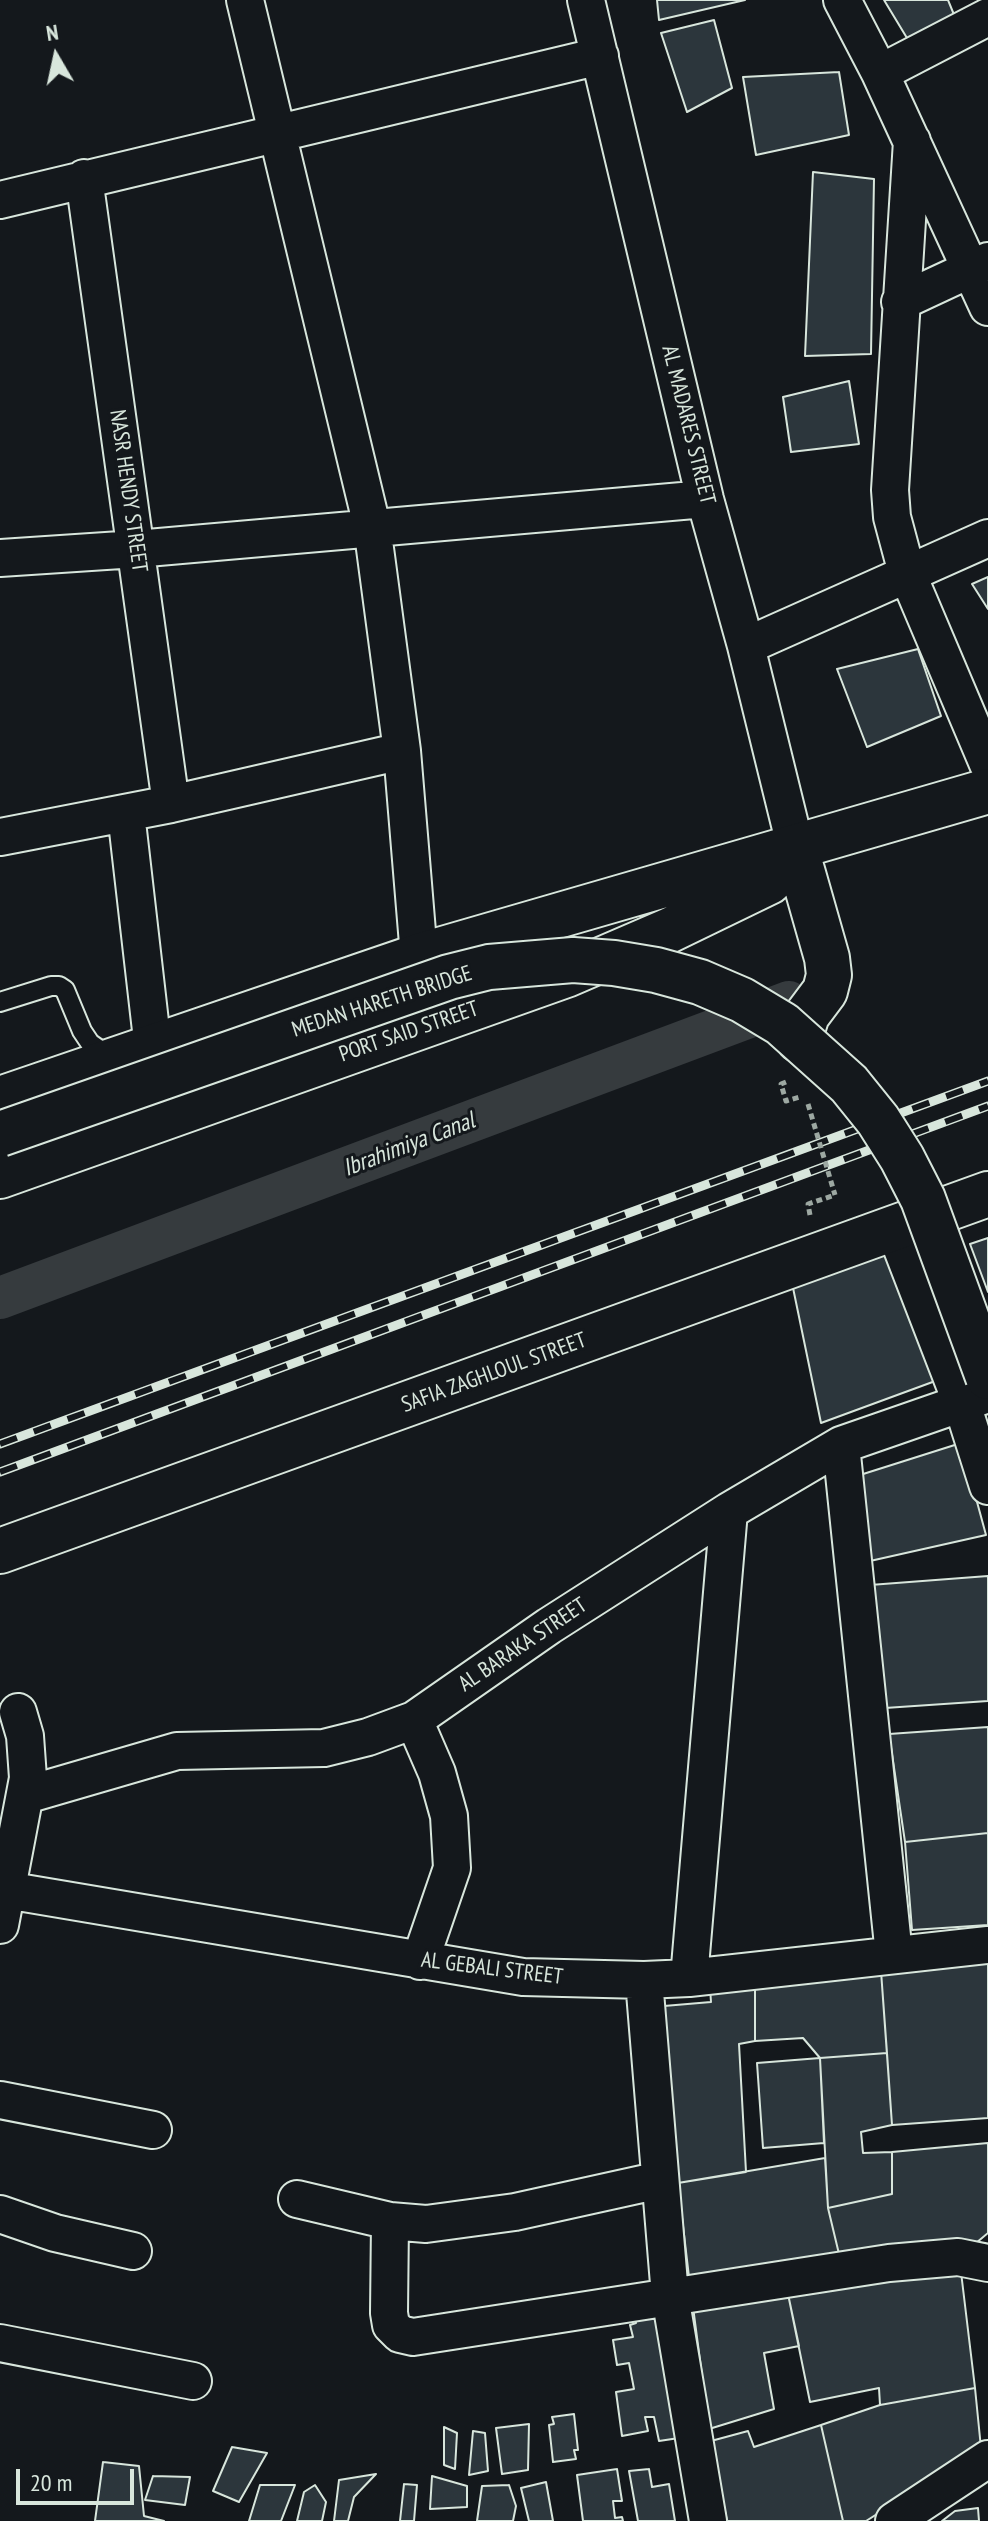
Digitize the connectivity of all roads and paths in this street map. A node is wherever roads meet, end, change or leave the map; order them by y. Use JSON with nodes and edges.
{"nodes":[{"id":1,"x":245,"y":0,"type":"edge"},
{"id":2,"x":586,"y":0,"type":"edge"},
{"id":3,"x":842,"y":0,"type":"edge"},
{"id":4,"x":988,"y":17,"type":"edge"},
{"id":5,"x":600,"y":56,"type":"junction"},
{"id":6,"x":880,"y":73,"type":"junction"},
{"id":7,"x":277,"y":133,"type":"junction"},
{"id":8,"x":912,"y":141,"type":"junction"},
{"id":9,"x":84,"y":178,"type":"junction"},
{"id":10,"x":0,"y":200,"type":"edge"},
{"id":11,"x":979,"y":265,"type":"edge"},
{"id":12,"x":900,"y":302,"type":"junction"},
{"id":13,"x":988,"y":307,"type":"edge"},
{"id":14,"x":705,"y":499,"type":"junction"},
{"id":15,"x":372,"y":526,"type":"junction"},
{"id":16,"x":988,"y":538,"type":"edge"},
{"id":17,"x":136,"y":549,"type":"junction"},
{"id":18,"x":0,"y":558,"type":"edge"},
{"id":19,"x":907,"y":573,"type":"junction"},
{"id":20,"x":746,"y":646,"type":"junction"},
{"id":21,"x":402,"y":751,"type":"junction"},
{"id":22,"x":988,"y":764,"type":"edge"},
{"id":23,"x":988,"y":791,"type":"edge"},
{"id":24,"x":171,"y":804,"type":"junction"},
{"id":25,"x":126,"y":813,"type":"junction"},
{"id":26,"x":0,"y":837,"type":"edge"},
{"id":27,"x":796,"y":849,"type":"junction"},
{"id":28,"x":419,"y":956,"type":"junction"},
{"id":29,"x":0,"y":1002,"type":"edge"},
{"id":30,"x":799,"y":1040,"type":"dead end"},
{"id":31,"x":134,"y":1054,"type":"junction"},
{"id":32,"x":805,"y":1095,"type":"dead end"},
{"id":33,"x":0,"y":1099,"type":"edge"},
{"id":34,"x":0,"y":1134,"type":"edge"},
{"id":35,"x":0,"y":1176,"type":"edge"},
{"id":36,"x":988,"y":1194,"type":"edge"},
{"id":37,"x":835,"y":1195,"type":"dead end"},
{"id":38,"x":942,"y":1211,"type":"junction"},
{"id":39,"x":894,"y":1228,"type":"junction"},
{"id":40,"x":988,"y":1333,"type":"edge"},
{"id":41,"x":979,"y":1392,"type":"edge"},
{"id":42,"x":841,"y":1445,"type":"junction"},
{"id":43,"x":988,"y":1486,"type":"edge"},
{"id":44,"x":729,"y":1511,"type":"junction"},
{"id":45,"x":0,"y":1551,"type":"edge"},
{"id":46,"x":18,"y":1712,"type":"dead end"},
{"id":47,"x":414,"y":1720,"type":"junction"},
{"id":48,"x":26,"y":1795,"type":"junction"},
{"id":49,"x":3,"y":1902,"type":"edge"},
{"id":50,"x":988,"y":1945,"type":"edge"},
{"id":51,"x":894,"y":1955,"type":"junction"},
{"id":52,"x":420,"y":1961,"type":"junction"},
{"id":53,"x":689,"y":1978,"type":"junction"},
{"id":54,"x":644,"y":1980,"type":"junction"},
{"id":55,"x":0,"y":2100,"type":"edge"},
{"id":56,"x":153,"y":2130,"type":"dead end"},
{"id":57,"x":660,"y":2180,"type":"junction"},
{"id":58,"x":297,"y":2199,"type":"dead end"},
{"id":59,"x":0,"y":2214,"type":"edge"},
{"id":60,"x":390,"y":2221,"type":"junction"},
{"id":61,"x":133,"y":2251,"type":"dead end"},
{"id":62,"x":988,"y":2263,"type":"edge"},
{"id":63,"x":670,"y":2296,"type":"junction"},
{"id":64,"x":0,"y":2343,"type":"edge"},
{"id":65,"x":193,"y":2381,"type":"dead end"},
{"id":66,"x":988,"y":2459,"type":"edge"},
{"id":67,"x":708,"y":2521,"type":"edge"},
{"id":68,"x":894,"y":2521,"type":"edge"}],
"edges":[{"from":1,"to":7,"type":"street"},
{"from":2,"to":5,"type":"street","name":"AL MADARES STREET"},
{"from":3,"to":6,"type":"street"},
{"from":4,"to":6,"type":"street"},
{"from":5,"to":7,"type":"street"},
{"from":5,"to":14,"type":"street","name":"AL MADARES STREET"},
{"from":6,"to":8,"type":"street"},
{"from":7,"to":9,"type":"street"},
{"from":7,"to":15,"type":"street"},
{"from":8,"to":11,"type":"street"},
{"from":8,"to":12,"type":"street"},
{"from":9,"to":10,"type":"street"},
{"from":9,"to":17,"type":"street","name":"NASR HENDY STREET"},
{"from":11,"to":12,"type":"street"},
{"from":11,"to":13,"type":"street"},
{"from":12,"to":19,"type":"street"},
{"from":14,"to":15,"type":"street"},
{"from":14,"to":20,"type":"street","name":"AL MADARES STREET"},
{"from":15,"to":17,"type":"street"},
{"from":15,"to":21,"type":"street"},
{"from":16,"to":19,"type":"street"},
{"from":17,"to":18,"type":"street"},
{"from":17,"to":24,"type":"street","name":"NASR HENDY STREET"},
{"from":19,"to":20,"type":"street"},
{"from":19,"to":22,"type":"street"},
{"from":20,"to":27,"type":"street","name":"AL MADARES STREET"},
{"from":21,"to":24,"type":"street"},
{"from":21,"to":28,"type":"street"},
{"from":23,"to":27,"type":"main road"},
{"from":24,"to":25,"type":"street"},
{"from":25,"to":26,"type":"street"},
{"from":25,"to":31,"type":"street"},
{"from":27,"to":28,"type":"main road"},
{"from":27,"to":30,"type":"main road"},
{"from":27,"to":35,"type":"main road","name":"PORT SAID STREET"},
{"from":28,"to":31,"type":"main road"},
{"from":29,"to":31,"type":"lane"},
{"from":31,"to":33,"type":"main road"},
{"from":32,"to":37,"type":"path","bridge":true},
{"from":34,"to":41,"type":"main road","name":"MEDAN HARETH BRIDGE","bridge":true},
{"from":36,"to":38,"type":"main road","name":"SAFIA ZAGHLOUL STREET"},
{"from":38,"to":39,"type":"main road","name":"SAFIA ZAGHLOUL STREET"},
{"from":38,"to":40,"type":"street"},
{"from":39,"to":41,"type":"street"},
{"from":39,"to":45,"type":"main road","name":"SAFIA ZAGHLOUL STREET"},
{"from":41,"to":42,"type":"street","name":"AL BARAKA STREET"},
{"from":41,"to":43,"type":"street"},
{"from":42,"to":44,"type":"street","name":"AL BARAKA STREET"},
{"from":42,"to":51,"type":"street"},
{"from":44,"to":47,"type":"street","name":"AL BARAKA STREET"},
{"from":44,"to":53,"type":"street"},
{"from":46,"to":48,"type":"street"},
{"from":47,"to":48,"type":"street","name":"AL BARAKA STREET"},
{"from":47,"to":52,"type":"street"},
{"from":48,"to":49,"type":"street"},
{"from":49,"to":52,"type":"street","name":"AL GEBALI STREET"},
{"from":50,"to":51,"type":"street","name":"AL GEBALI STREET"},
{"from":51,"to":53,"type":"street","name":"AL GEBALI STREET"},
{"from":52,"to":54,"type":"street","name":"AL GEBALI STREET"},
{"from":53,"to":54,"type":"street","name":"AL GEBALI STREET"},
{"from":54,"to":57,"type":"street"},
{"from":55,"to":56,"type":"street"},
{"from":57,"to":60,"type":"street"},
{"from":57,"to":63,"type":"street"},
{"from":58,"to":60,"type":"street"},
{"from":59,"to":61,"type":"street"},
{"from":60,"to":63,"type":"street"},
{"from":62,"to":63,"type":"street"},
{"from":63,"to":67,"type":"street"},
{"from":64,"to":65,"type":"street"},
{"from":66,"to":68,"type":"street"}]}
